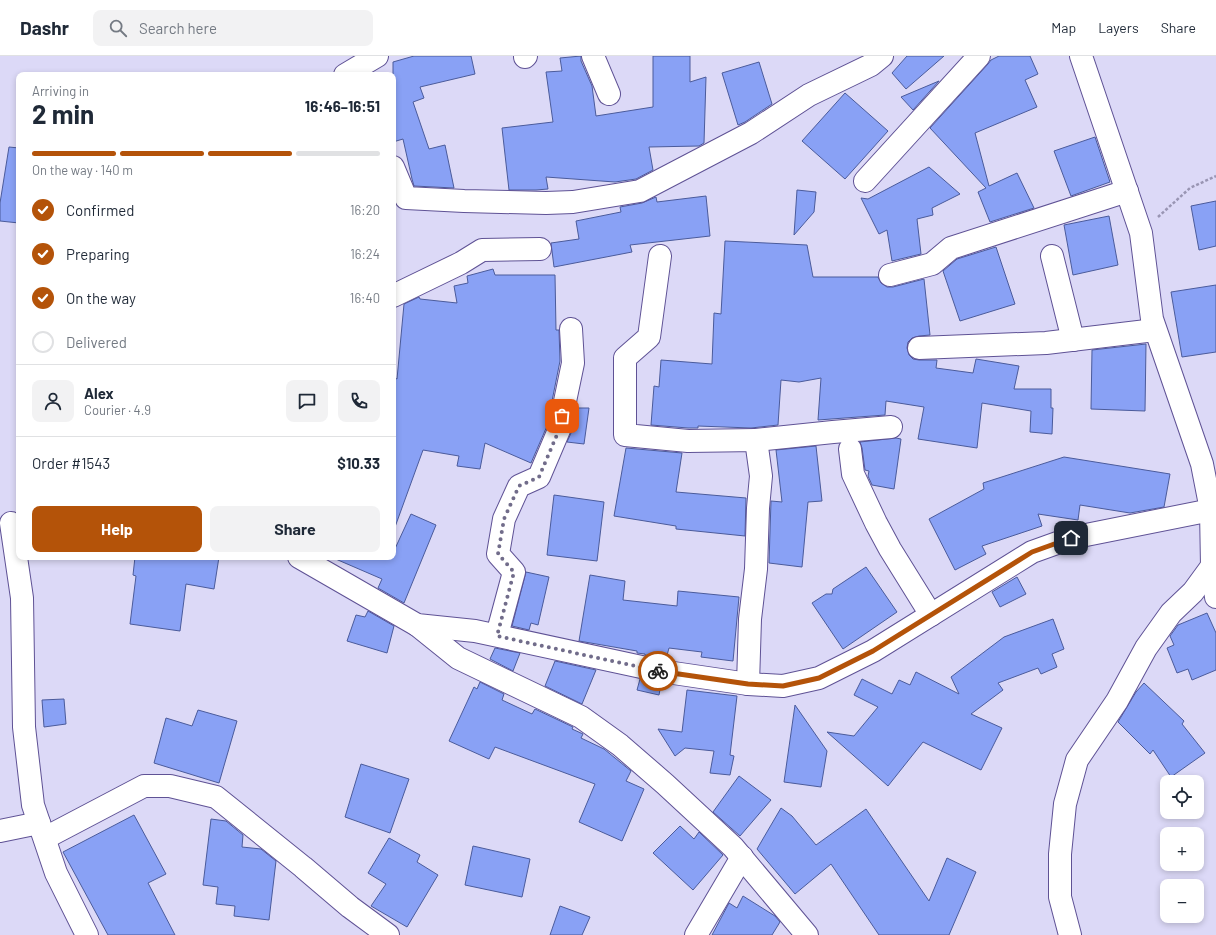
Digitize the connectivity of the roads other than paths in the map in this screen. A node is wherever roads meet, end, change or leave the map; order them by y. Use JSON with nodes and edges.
{"nodes":[{"id":1,"x":377,"y":56,"type":"edge"},
{"id":2,"x":593,"y":56,"type":"edge"},
{"id":3,"x":882,"y":56,"type":"edge"},
{"id":4,"x":979,"y":56,"type":"edge"},
{"id":5,"x":1081,"y":56,"type":"edge"},
{"id":6,"x":349,"y":72,"type":"edge"},
{"id":7,"x":609,"y":94,"type":"dead end"},
{"id":8,"x":396,"y":174,"type":"edge"},
{"id":9,"x":865,"y":181,"type":"dead end"},
{"id":10,"x":1127,"y":191,"type":"junction"},
{"id":11,"x":540,"y":249,"type":"dead end"},
{"id":12,"x":660,"y":256,"type":"dead end"},
{"id":13,"x":1052,"y":256,"type":"dead end"},
{"id":14,"x":890,"y":275,"type":"dead end"},
{"id":15,"x":396,"y":295,"type":"edge"},
{"id":16,"x":571,"y":329,"type":"dead end"},
{"id":17,"x":1155,"y":330,"type":"junction"},
{"id":18,"x":1073,"y":340,"type":"junction"},
{"id":19,"x":919,"y":348,"type":"dead end"},
{"id":20,"x":891,"y":427,"type":"dead end"},
{"id":21,"x":756,"y":440,"type":"junction"},
{"id":22,"x":850,"y":449,"type":"dead end"},
{"id":23,"x":1214,"y":515,"type":"edge"},
{"id":24,"x":10,"y":524,"type":"edge"},
{"id":25,"x":304,"y":560,"type":"edge"},
{"id":26,"x":1212,"y":566,"type":"junction"},
{"id":27,"x":1216,"y":597,"type":"edge"},
{"id":28,"x":931,"y":615,"type":"junction"},
{"id":29,"x":417,"y":625,"type":"junction"},
{"id":30,"x":497,"y":636,"type":"junction"},
{"id":31,"x":748,"y":684,"type":"junction"},
{"id":32,"x":0,"y":831,"type":"edge"},
{"id":33,"x":42,"y":831,"type":"junction"},
{"id":34,"x":742,"y":857,"type":"junction"},
{"id":35,"x":87,"y":935,"type":"edge"},
{"id":36,"x":388,"y":935,"type":"edge"},
{"id":37,"x":696,"y":935,"type":"edge"},
{"id":38,"x":807,"y":935,"type":"edge"},
{"id":39,"x":1070,"y":935,"type":"edge"}],
"edges":[{"from":1,"to":6,"type":"street"},
{"from":2,"to":7,"type":"street"},
{"from":3,"to":8,"type":"street"},
{"from":4,"to":9,"type":"street"},
{"from":5,"to":10,"type":"street"},
{"from":10,"to":14,"type":"street"},
{"from":10,"to":17,"type":"street"},
{"from":11,"to":15,"type":"street"},
{"from":12,"to":21,"type":"street"},
{"from":13,"to":18,"type":"street"},
{"from":16,"to":30,"type":"street"},
{"from":17,"to":18,"type":"street"},
{"from":17,"to":23,"type":"street"},
{"from":18,"to":19,"type":"street"},
{"from":20,"to":21,"type":"street"},
{"from":21,"to":31,"type":"street"},
{"from":22,"to":28,"type":"street"},
{"from":23,"to":26,"type":"street"},
{"from":23,"to":28,"type":"street"},
{"from":24,"to":33,"type":"street"},
{"from":25,"to":29,"type":"street"},
{"from":26,"to":27,"type":"street"},
{"from":26,"to":39,"type":"street"},
{"from":28,"to":31,"type":"street"},
{"from":29,"to":30,"type":"street"},
{"from":29,"to":34,"type":"street"},
{"from":30,"to":31,"type":"street"},
{"from":32,"to":33,"type":"street"},
{"from":33,"to":35,"type":"street"},
{"from":33,"to":36,"type":"street"},
{"from":34,"to":37,"type":"street"},
{"from":34,"to":38,"type":"street"}]}
